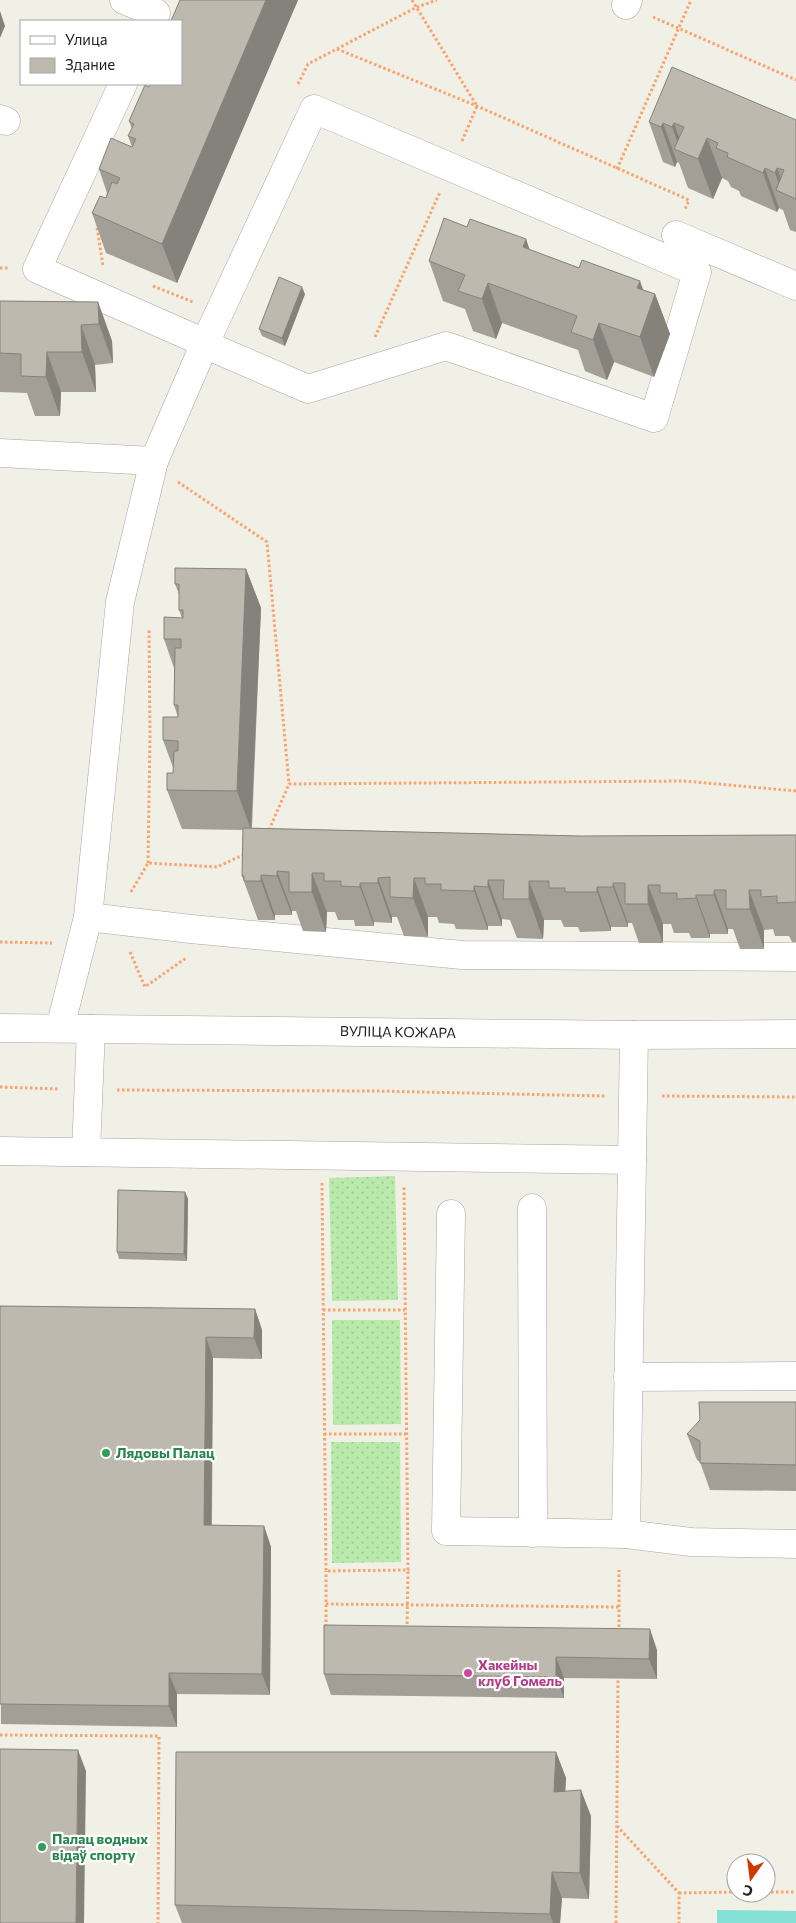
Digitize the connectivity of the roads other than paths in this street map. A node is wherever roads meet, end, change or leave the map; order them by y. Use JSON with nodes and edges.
{"nodes":[{"id":1,"x":124,"y":0,"type":"edge"},
{"id":2,"x":152,"y":20,"type":"edge"},
{"id":3,"x":123,"y":85,"type":"edge"},
{"id":4,"x":676,"y":235,"type":"road end"},
{"id":5,"x":796,"y":286,"type":"edge"},
{"id":6,"x":205,"y":343,"type":"junction"},
{"id":7,"x":0,"y":453,"type":"edge"},
{"id":8,"x":163,"y":469,"type":"junction"},
{"id":9,"x":88,"y":917,"type":"junction"},
{"id":10,"x":796,"y":957,"type":"edge"},
{"id":11,"x":0,"y":1028,"type":"edge"},
{"id":12,"x":60,"y":1028,"type":"junction"},
{"id":13,"x":91,"y":1030,"type":"junction"},
{"id":14,"x":796,"y":1034,"type":"edge"},
{"id":15,"x":634,"y":1035,"type":"junction"},
{"id":16,"x":0,"y":1151,"type":"edge"},
{"id":17,"x":86,"y":1152,"type":"junction"},
{"id":18,"x":632,"y":1160,"type":"junction"},
{"id":19,"x":532,"y":1208,"type":"dead end"},
{"id":20,"x":451,"y":1214,"type":"dead end"},
{"id":21,"x":796,"y":1376,"type":"edge"},
{"id":22,"x":628,"y":1377,"type":"junction"},
{"id":23,"x":533,"y":1533,"type":"junction"},
{"id":24,"x":626,"y":1534,"type":"junction"},
{"id":25,"x":796,"y":1544,"type":"edge"}],
"edges":[{"from":1,"to":2,"type":"street"},
{"from":3,"to":6,"type":"street"},
{"from":4,"to":5,"type":"street"},
{"from":6,"to":6,"type":"street"},
{"from":6,"to":8,"type":"street"},
{"from":7,"to":8,"type":"street"},
{"from":8,"to":9,"type":"street"},
{"from":9,"to":10,"type":"street"},
{"from":9,"to":12,"type":"street"},
{"from":11,"to":12,"type":"street","name":"ВУЛІЦА КОЖАРА"},
{"from":12,"to":13,"type":"street","name":"ВУЛІЦА КОЖАРА"},
{"from":13,"to":15,"type":"street","name":"ВУЛІЦА КОЖАРА"},
{"from":13,"to":17,"type":"street"},
{"from":14,"to":15,"type":"street","name":"ВУЛІЦА КОЖАРА"},
{"from":15,"to":18,"type":"street"},
{"from":16,"to":17,"type":"street"},
{"from":17,"to":18,"type":"street"},
{"from":18,"to":22,"type":"street"},
{"from":19,"to":23,"type":"street"},
{"from":20,"to":23,"type":"street"},
{"from":21,"to":22,"type":"street"},
{"from":22,"to":24,"type":"street"},
{"from":23,"to":24,"type":"street"},
{"from":24,"to":25,"type":"street"}]}
